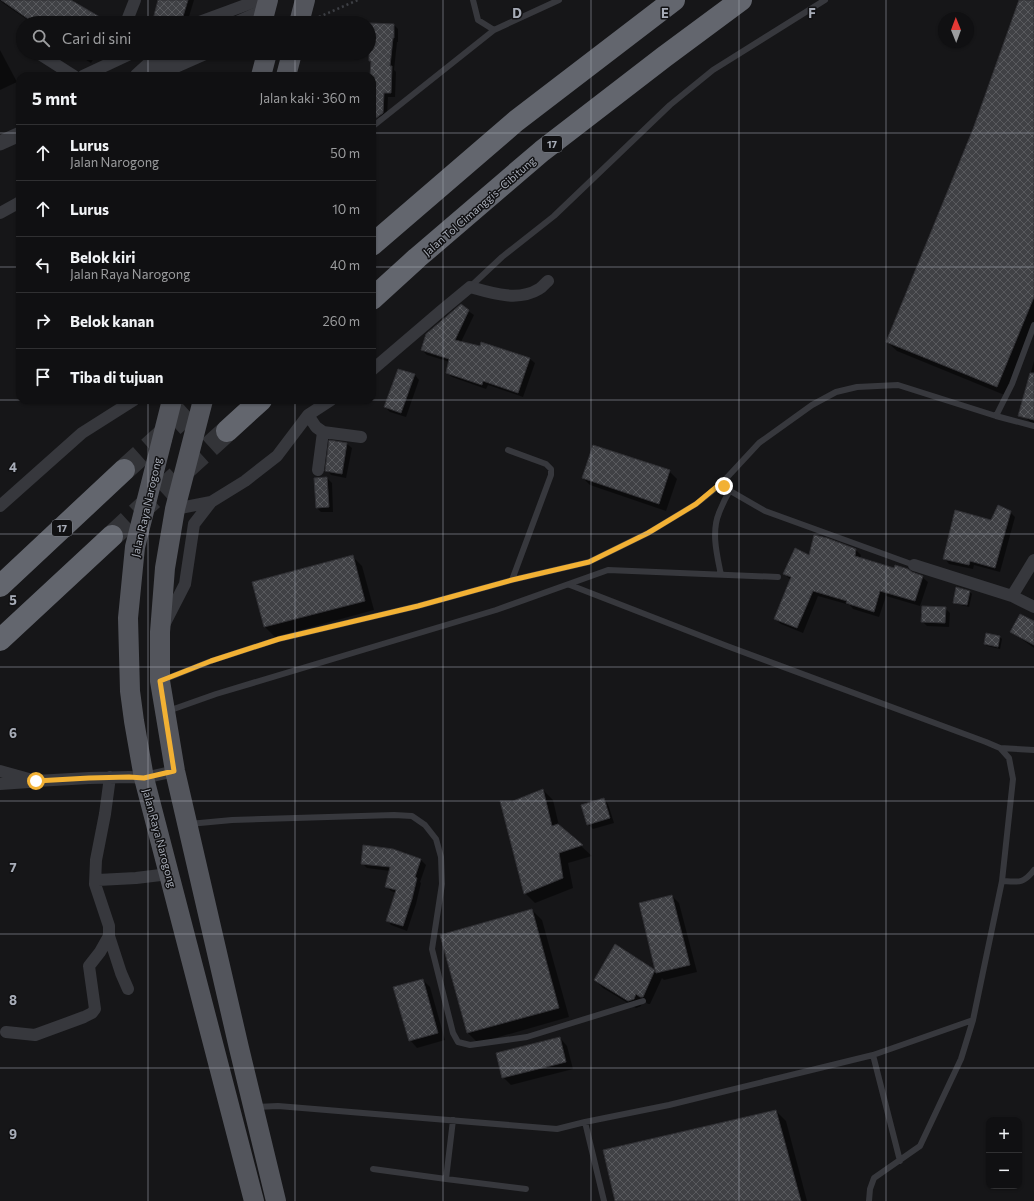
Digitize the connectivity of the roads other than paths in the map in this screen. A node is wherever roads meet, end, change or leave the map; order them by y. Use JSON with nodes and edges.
{"nodes":[{"id":1,"x":135,"y":0,"type":"edge"},
{"id":2,"x":305,"y":0,"type":"edge"},
{"id":3,"x":472,"y":0,"type":"edge"},
{"id":4,"x":558,"y":0,"type":"edge"},
{"id":5,"x":674,"y":0,"type":"edge"},
{"id":6,"x":742,"y":0,"type":"edge"},
{"id":7,"x":825,"y":0,"type":"edge"},
{"id":8,"x":268,"y":9,"type":"edge"},
{"id":9,"x":129,"y":16,"type":"edge"},
{"id":10,"x":232,"y":16,"type":"edge"},
{"id":11,"x":253,"y":16,"type":"edge"},
{"id":12,"x":306,"y":16,"type":"edge"},
{"id":13,"x":494,"y":30,"type":"junction"},
{"id":14,"x":49,"y":60,"type":"edge"},
{"id":15,"x":117,"y":60,"type":"edge"},
{"id":16,"x":159,"y":60,"type":"edge"},
{"id":17,"x":188,"y":60,"type":"edge"},
{"id":18,"x":252,"y":60,"type":"edge"},
{"id":19,"x":265,"y":60,"type":"edge"},
{"id":20,"x":290,"y":60,"type":"edge"},
{"id":21,"x":68,"y":72,"type":"edge"},
{"id":22,"x":92,"y":72,"type":"edge"},
{"id":23,"x":141,"y":72,"type":"edge"},
{"id":24,"x":161,"y":72,"type":"edge"},
{"id":25,"x":249,"y":72,"type":"edge"},
{"id":26,"x":262,"y":72,"type":"edge"},
{"id":27,"x":287,"y":72,"type":"edge"},
{"id":28,"x":376,"y":124,"type":"edge"},
{"id":29,"x":16,"y":136,"type":"edge"},
{"id":30,"x":0,"y":142,"type":"edge"},
{"id":31,"x":16,"y":204,"type":"edge"},
{"id":32,"x":0,"y":213,"type":"edge"},
{"id":33,"x":376,"y":242,"type":"edge"},
{"id":34,"x":548,"y":280,"type":"dead end"},
{"id":35,"x":470,"y":287,"type":"junction"},
{"id":36,"x":376,"y":295,"type":"edge"},
{"id":37,"x":1034,"y":325,"type":"edge"},
{"id":38,"x":376,"y":366,"type":"edge"},
{"id":39,"x":128,"y":404,"type":"edge"},
{"id":40,"x":171,"y":404,"type":"edge"},
{"id":41,"x":202,"y":404,"type":"edge"},
{"id":42,"x":257,"y":404,"type":"edge"},
{"id":43,"x":325,"y":404,"type":"edge"},
{"id":44,"x":308,"y":415,"type":"junction"},
{"id":45,"x":996,"y":416,"type":"junction"},
{"id":46,"x":1034,"y":426,"type":"edge"},
{"id":47,"x":227,"y":431,"type":"tunnel mouth"},
{"id":48,"x":323,"y":432,"type":"junction"},
{"id":49,"x":361,"y":437,"type":"dead end"},
{"id":50,"x":508,"y":450,"type":"dead end"},
{"id":51,"x":124,"y":470,"type":"tunnel mouth"},
{"id":52,"x":318,"y":470,"type":"dead end"},
{"id":53,"x":720,"y":484,"type":"junction"},
{"id":54,"x":730,"y":490,"type":"junction"},
{"id":55,"x":211,"y":502,"type":"junction"},
{"id":56,"x":0,"y":506,"type":"edge"},
{"id":57,"x":175,"y":509,"type":"junction"},
{"id":58,"x":112,"y":536,"type":"tunnel mouth"},
{"id":59,"x":1034,"y":560,"type":"edge"},
{"id":60,"x":914,"y":566,"type":"joint"},
{"id":61,"x":721,"y":575,"type":"junction"},
{"id":62,"x":778,"y":577,"type":"dead end"},
{"id":63,"x":512,"y":580,"type":"junction"},
{"id":64,"x":570,"y":584,"type":"junction"},
{"id":65,"x":0,"y":586,"type":"edge"},
{"id":66,"x":1012,"y":596,"type":"junction"},
{"id":67,"x":1034,"y":607,"type":"edge"},
{"id":68,"x":160,"y":632,"type":"junction"},
{"id":69,"x":0,"y":640,"type":"edge"},
{"id":70,"x":160,"y":681,"type":"junction"},
{"id":71,"x":165,"y":712,"type":"junction"},
{"id":72,"x":1000,"y":748,"type":"junction"},
{"id":73,"x":1034,"y":750,"type":"edge"},
{"id":74,"x":0,"y":771,"type":"edge"},
{"id":75,"x":174,"y":771,"type":"junction"},
{"id":76,"x":110,"y":777,"type":"junction"},
{"id":77,"x":144,"y":778,"type":"junction"},
{"id":78,"x":36,"y":781,"type":"junction"},
{"id":79,"x":0,"y":784,"type":"edge"},
{"id":80,"x":187,"y":824,"type":"junction"},
{"id":81,"x":1034,"y":870,"type":"edge"},
{"id":82,"x":169,"y":874,"type":"junction"},
{"id":83,"x":1002,"y":881,"type":"junction"},
{"id":84,"x":96,"y":882,"type":"junction"},
{"id":85,"x":109,"y":936,"type":"junction"},
{"id":86,"x":128,"y":989,"type":"dead end"},
{"id":87,"x":643,"y":1001,"type":"dead end"},
{"id":88,"x":973,"y":1020,"type":"junction"},
{"id":89,"x":6,"y":1032,"type":"dead end"},
{"id":90,"x":873,"y":1055,"type":"junction"},
{"id":91,"x":253,"y":1107,"type":"junction"},
{"id":92,"x":453,"y":1120,"type":"junction"},
{"id":93,"x":585,"y":1122,"type":"junction"},
{"id":94,"x":900,"y":1161,"type":"junction"},
{"id":95,"x":373,"y":1169,"type":"dead end"},
{"id":96,"x":446,"y":1179,"type":"junction"},
{"id":97,"x":526,"y":1189,"type":"dead end"},
{"id":98,"x":254,"y":1201,"type":"edge"},
{"id":99,"x":276,"y":1201,"type":"edge"},
{"id":100,"x":604,"y":1201,"type":"edge"},
{"id":101,"x":869,"y":1201,"type":"edge"}],
"edges":[{"from":1,"to":9,"type":"street"},
{"from":2,"to":12,"type":"main road"},
{"from":3,"to":13,"type":"lane"},
{"from":4,"to":13,"type":"lane"},
{"from":5,"to":33,"type":"highway"},
{"from":6,"to":36,"type":"highway","name":"Jalan Tol Cimanggis–Cibitung","number":"17"},
{"from":7,"to":35,"type":"lane"},
{"from":8,"to":10,"type":"street"},
{"from":8,"to":11,"type":"street"},
{"from":13,"to":28,"type":"lane"},
{"from":14,"to":21,"type":"street"},
{"from":15,"to":22,"type":"street"},
{"from":16,"to":23,"type":"street"},
{"from":17,"to":24,"type":"street"},
{"from":18,"to":25,"type":"main road"},
{"from":19,"to":26,"type":"main road"},
{"from":20,"to":27,"type":"main road"},
{"from":29,"to":30,"type":"street"},
{"from":31,"to":32,"type":"street"},
{"from":34,"to":35,"type":"street"},
{"from":35,"to":38,"type":"street"},
{"from":37,"to":45,"type":"lane"},
{"from":39,"to":56,"type":"street"},
{"from":40,"to":77,"type":"main road","name":"Jalan Raya Narogong"},
{"from":41,"to":57,"type":"main road"},
{"from":42,"to":47,"type":"highway"},
{"from":43,"to":44,"type":"street"},
{"from":44,"to":48,"type":"street"},
{"from":44,"to":55,"type":"street"},
{"from":45,"to":46,"type":"lane"},
{"from":45,"to":53,"type":"lane"},
{"from":48,"to":49,"type":"street"},
{"from":48,"to":52,"type":"street"},
{"from":50,"to":63,"type":"lane"},
{"from":51,"to":65,"type":"highway","number":"17"},
{"from":53,"to":54,"type":"lane"},
{"from":53,"to":63,"type":"lane"},
{"from":54,"to":60,"type":"lane"},
{"from":54,"to":61,"type":"lane"},
{"from":55,"to":57,"type":"street"},
{"from":55,"to":68,"type":"street"},
{"from":57,"to":68,"type":"main road"},
{"from":58,"to":69,"type":"highway"},
{"from":59,"to":66,"type":"street"},
{"from":60,"to":66,"type":"street"},
{"from":61,"to":62,"type":"lane"},
{"from":61,"to":64,"type":"lane"},
{"from":63,"to":70,"type":"lane"},
{"from":64,"to":71,"type":"lane"},
{"from":64,"to":72,"type":"lane"},
{"from":66,"to":67,"type":"street"},
{"from":68,"to":70,"type":"main road"},
{"from":70,"to":71,"type":"main road"},
{"from":71,"to":75,"type":"main road"},
{"from":72,"to":73,"type":"lane"},
{"from":72,"to":83,"type":"lane"},
{"from":74,"to":78,"type":"street"},
{"from":75,"to":77,"type":"street"},
{"from":75,"to":80,"type":"main road"},
{"from":76,"to":77,"type":"street"},
{"from":76,"to":78,"type":"street"},
{"from":76,"to":84,"type":"street"},
{"from":77,"to":82,"type":"main road","name":"Jalan Raya Narogong"},
{"from":78,"to":79,"type":"street"},
{"from":80,"to":87,"type":"lane"},
{"from":80,"to":91,"type":"main road"},
{"from":81,"to":83,"type":"lane"},
{"from":82,"to":84,"type":"street"},
{"from":82,"to":98,"type":"main road","name":"Jalan Raya Narogong"},
{"from":83,"to":88,"type":"lane"},
{"from":84,"to":85,"type":"street"},
{"from":85,"to":86,"type":"street"},
{"from":85,"to":89,"type":"street"},
{"from":88,"to":90,"type":"lane"},
{"from":88,"to":94,"type":"lane"},
{"from":90,"to":93,"type":"lane"},
{"from":90,"to":94,"type":"lane"},
{"from":91,"to":92,"type":"lane"},
{"from":91,"to":99,"type":"main road"},
{"from":92,"to":93,"type":"lane"},
{"from":92,"to":96,"type":"lane"},
{"from":93,"to":100,"type":"lane"},
{"from":94,"to":101,"type":"lane"},
{"from":95,"to":96,"type":"lane"},
{"from":96,"to":97,"type":"lane"}]}
